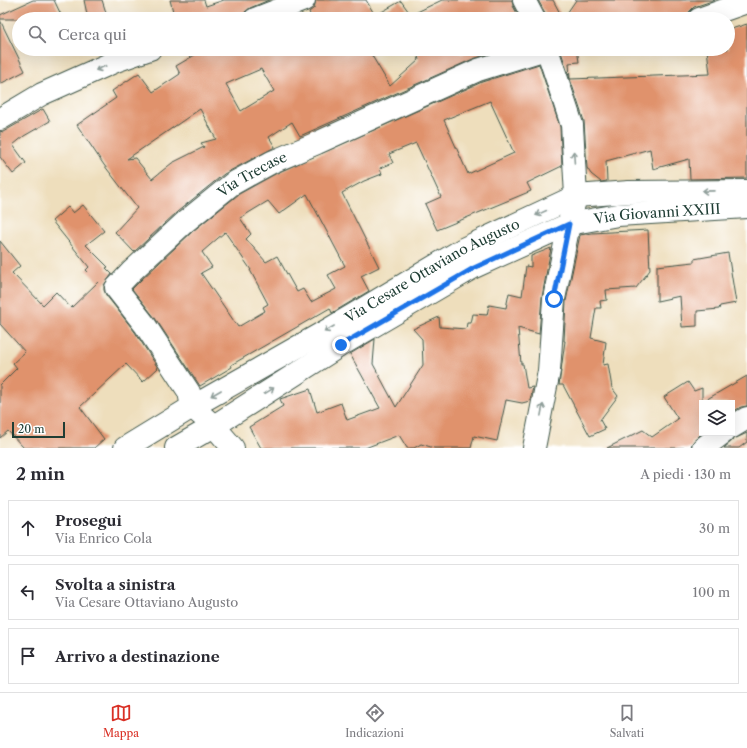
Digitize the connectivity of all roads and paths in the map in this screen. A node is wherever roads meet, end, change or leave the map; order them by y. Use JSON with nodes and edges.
{"nodes":[{"id":1,"x":304,"y":0,"type":"edge"},
{"id":2,"x":524,"y":0,"type":"edge"},
{"id":3,"x":747,"y":2,"type":"edge"},
{"id":4,"x":273,"y":12,"type":"edge"},
{"id":5,"x":530,"y":12,"type":"edge"},
{"id":6,"x":719,"y":12,"type":"edge"},
{"id":7,"x":130,"y":56,"type":"edge"},
{"id":8,"x":524,"y":56,"type":"edge"},
{"id":9,"x":549,"y":56,"type":"edge"},
{"id":10,"x":0,"y":119,"type":"edge"},
{"id":11,"x":747,"y":191,"type":"edge"},
{"id":12,"x":576,"y":196,"type":"junction"},
{"id":13,"x":747,"y":207,"type":"edge"},
{"id":14,"x":569,"y":224,"type":"junction"},
{"id":15,"x":192,"y":407,"type":"junction"},
{"id":16,"x":747,"y":418,"type":"edge"},
{"id":17,"x":735,"y":425,"type":"edge"},
{"id":18,"x":214,"y":426,"type":"junction"},
{"id":19,"x":719,"y":436,"type":"edge"},
{"id":20,"x":125,"y":448,"type":"edge"},
{"id":21,"x":176,"y":448,"type":"edge"},
{"id":22,"x":234,"y":448,"type":"edge"},
{"id":23,"x":534,"y":448,"type":"edge"},
{"id":24,"x":703,"y":448,"type":"edge"}],
"edges":[{"from":1,"to":4,"type":"street"},
{"from":2,"to":5,"type":"street"},
{"from":3,"to":6,"type":"street"},
{"from":7,"to":10,"type":"street","one_way":true},
{"from":8,"to":15,"type":"street","name":"Via Trecase"},
{"from":12,"to":9,"type":"street","one_way":true},
{"from":11,"to":12,"type":"street","name":"Via Giovanni XXIII","one_way":true},
{"from":12,"to":14,"type":"street"},
{"from":12,"to":15,"type":"street","name":"Via Cesare Ottaviano Augusto","one_way":true},
{"from":13,"to":14,"type":"street","name":"Via Giovanni XXIII"},
{"from":18,"to":14,"type":"street","name":"Via Cesare Ottaviano Augusto","one_way":true},
{"from":23,"to":14,"type":"street","one_way":true},
{"from":15,"to":18,"type":"street"},
{"from":15,"to":20,"type":"street","name":"Via Cesare Ottaviano Augusto"},
{"from":16,"to":17,"type":"street"},
{"from":18,"to":21,"type":"street","name":"Via Cesare Ottaviano Augusto"},
{"from":18,"to":22,"type":"street"},
{"from":19,"to":24,"type":"street"}]}
